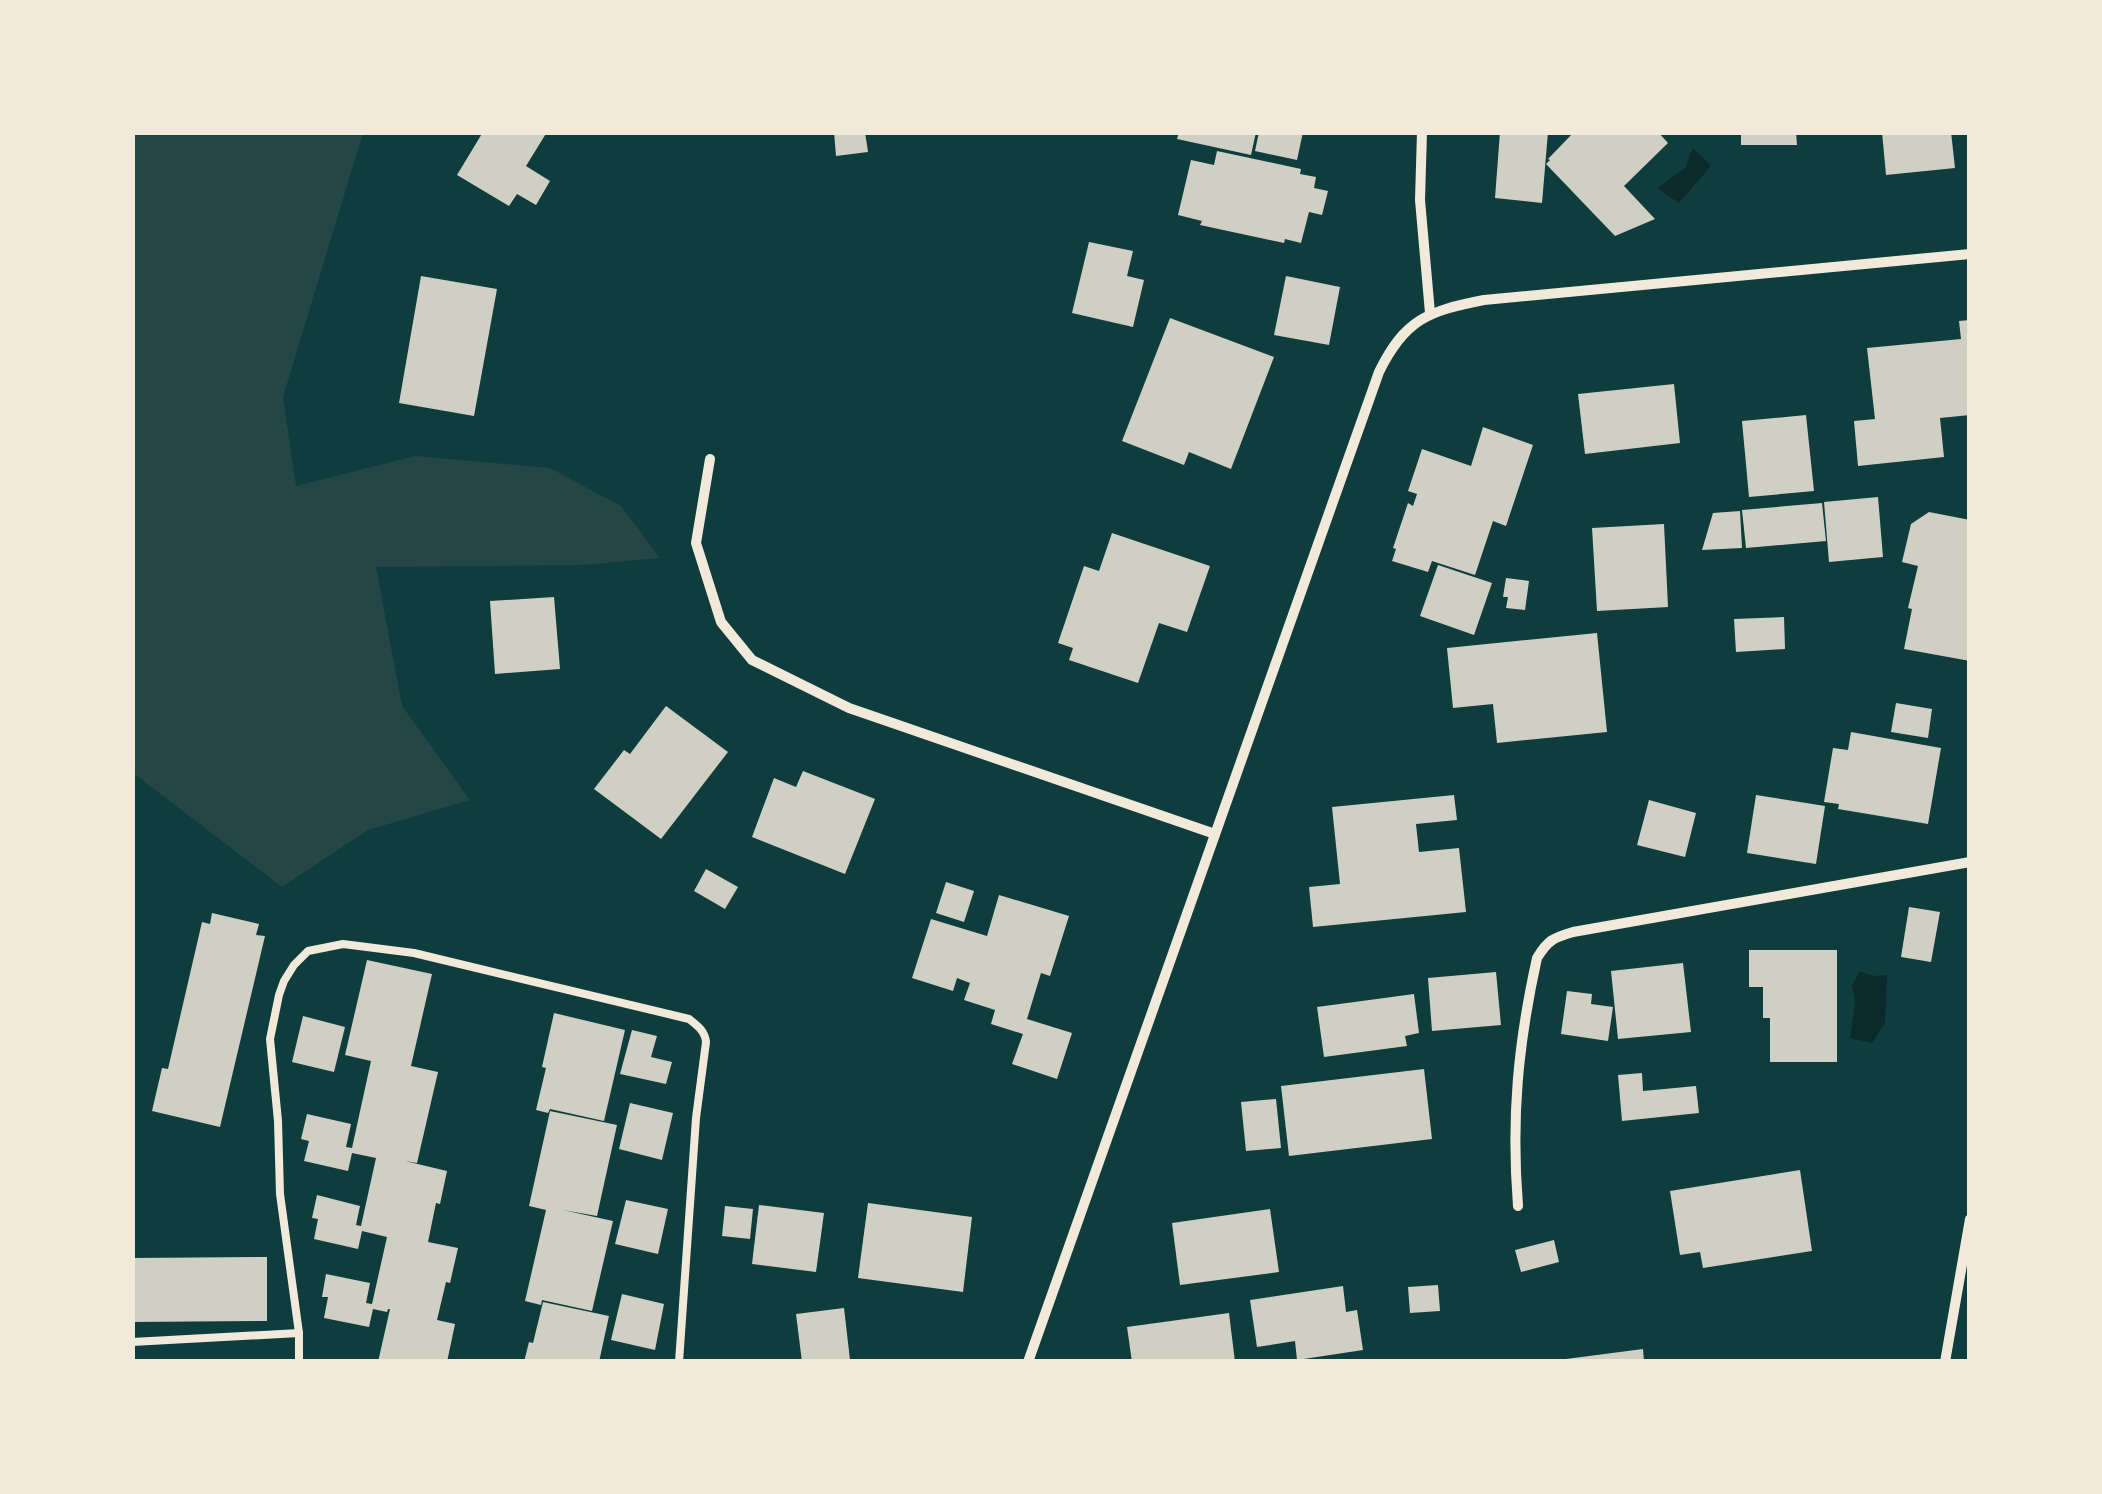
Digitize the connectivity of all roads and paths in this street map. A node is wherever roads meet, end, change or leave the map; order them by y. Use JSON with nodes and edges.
{"nodes":[{"id":1,"x":1422,"y":132,"type":"edge"},
{"id":2,"x":1970,"y":254,"type":"edge"},
{"id":3,"x":1430,"y":313,"type":"junction"},
{"id":4,"x":710,"y":459,"type":"dead end"},
{"id":5,"x":1216,"y":834,"type":"junction"},
{"id":6,"x":1970,"y":862,"type":"edge"},
{"id":7,"x":1518,"y":1206,"type":"dead end"},
{"id":8,"x":1970,"y":1219,"type":"edge"},
{"id":9,"x":299,"y":1333,"type":"junction"},
{"id":10,"x":132,"y":1342,"type":"edge"},
{"id":11,"x":300,"y":1362,"type":"edge"},
{"id":12,"x":680,"y":1362,"type":"edge"},
{"id":13,"x":1028,"y":1362,"type":"edge"},
{"id":14,"x":1945,"y":1362,"type":"edge"}],
"edges":[{"from":1,"to":3,"type":"street"},
{"from":2,"to":3,"type":"street"},
{"from":3,"to":5,"type":"street"},
{"from":4,"to":5,"type":"street"},
{"from":5,"to":13,"type":"street"},
{"from":6,"to":7,"type":"street"},
{"from":8,"to":14,"type":"street"},
{"from":9,"to":10,"type":"lane"},
{"from":9,"to":11,"type":"lane"},
{"from":9,"to":12,"type":"lane"}]}
